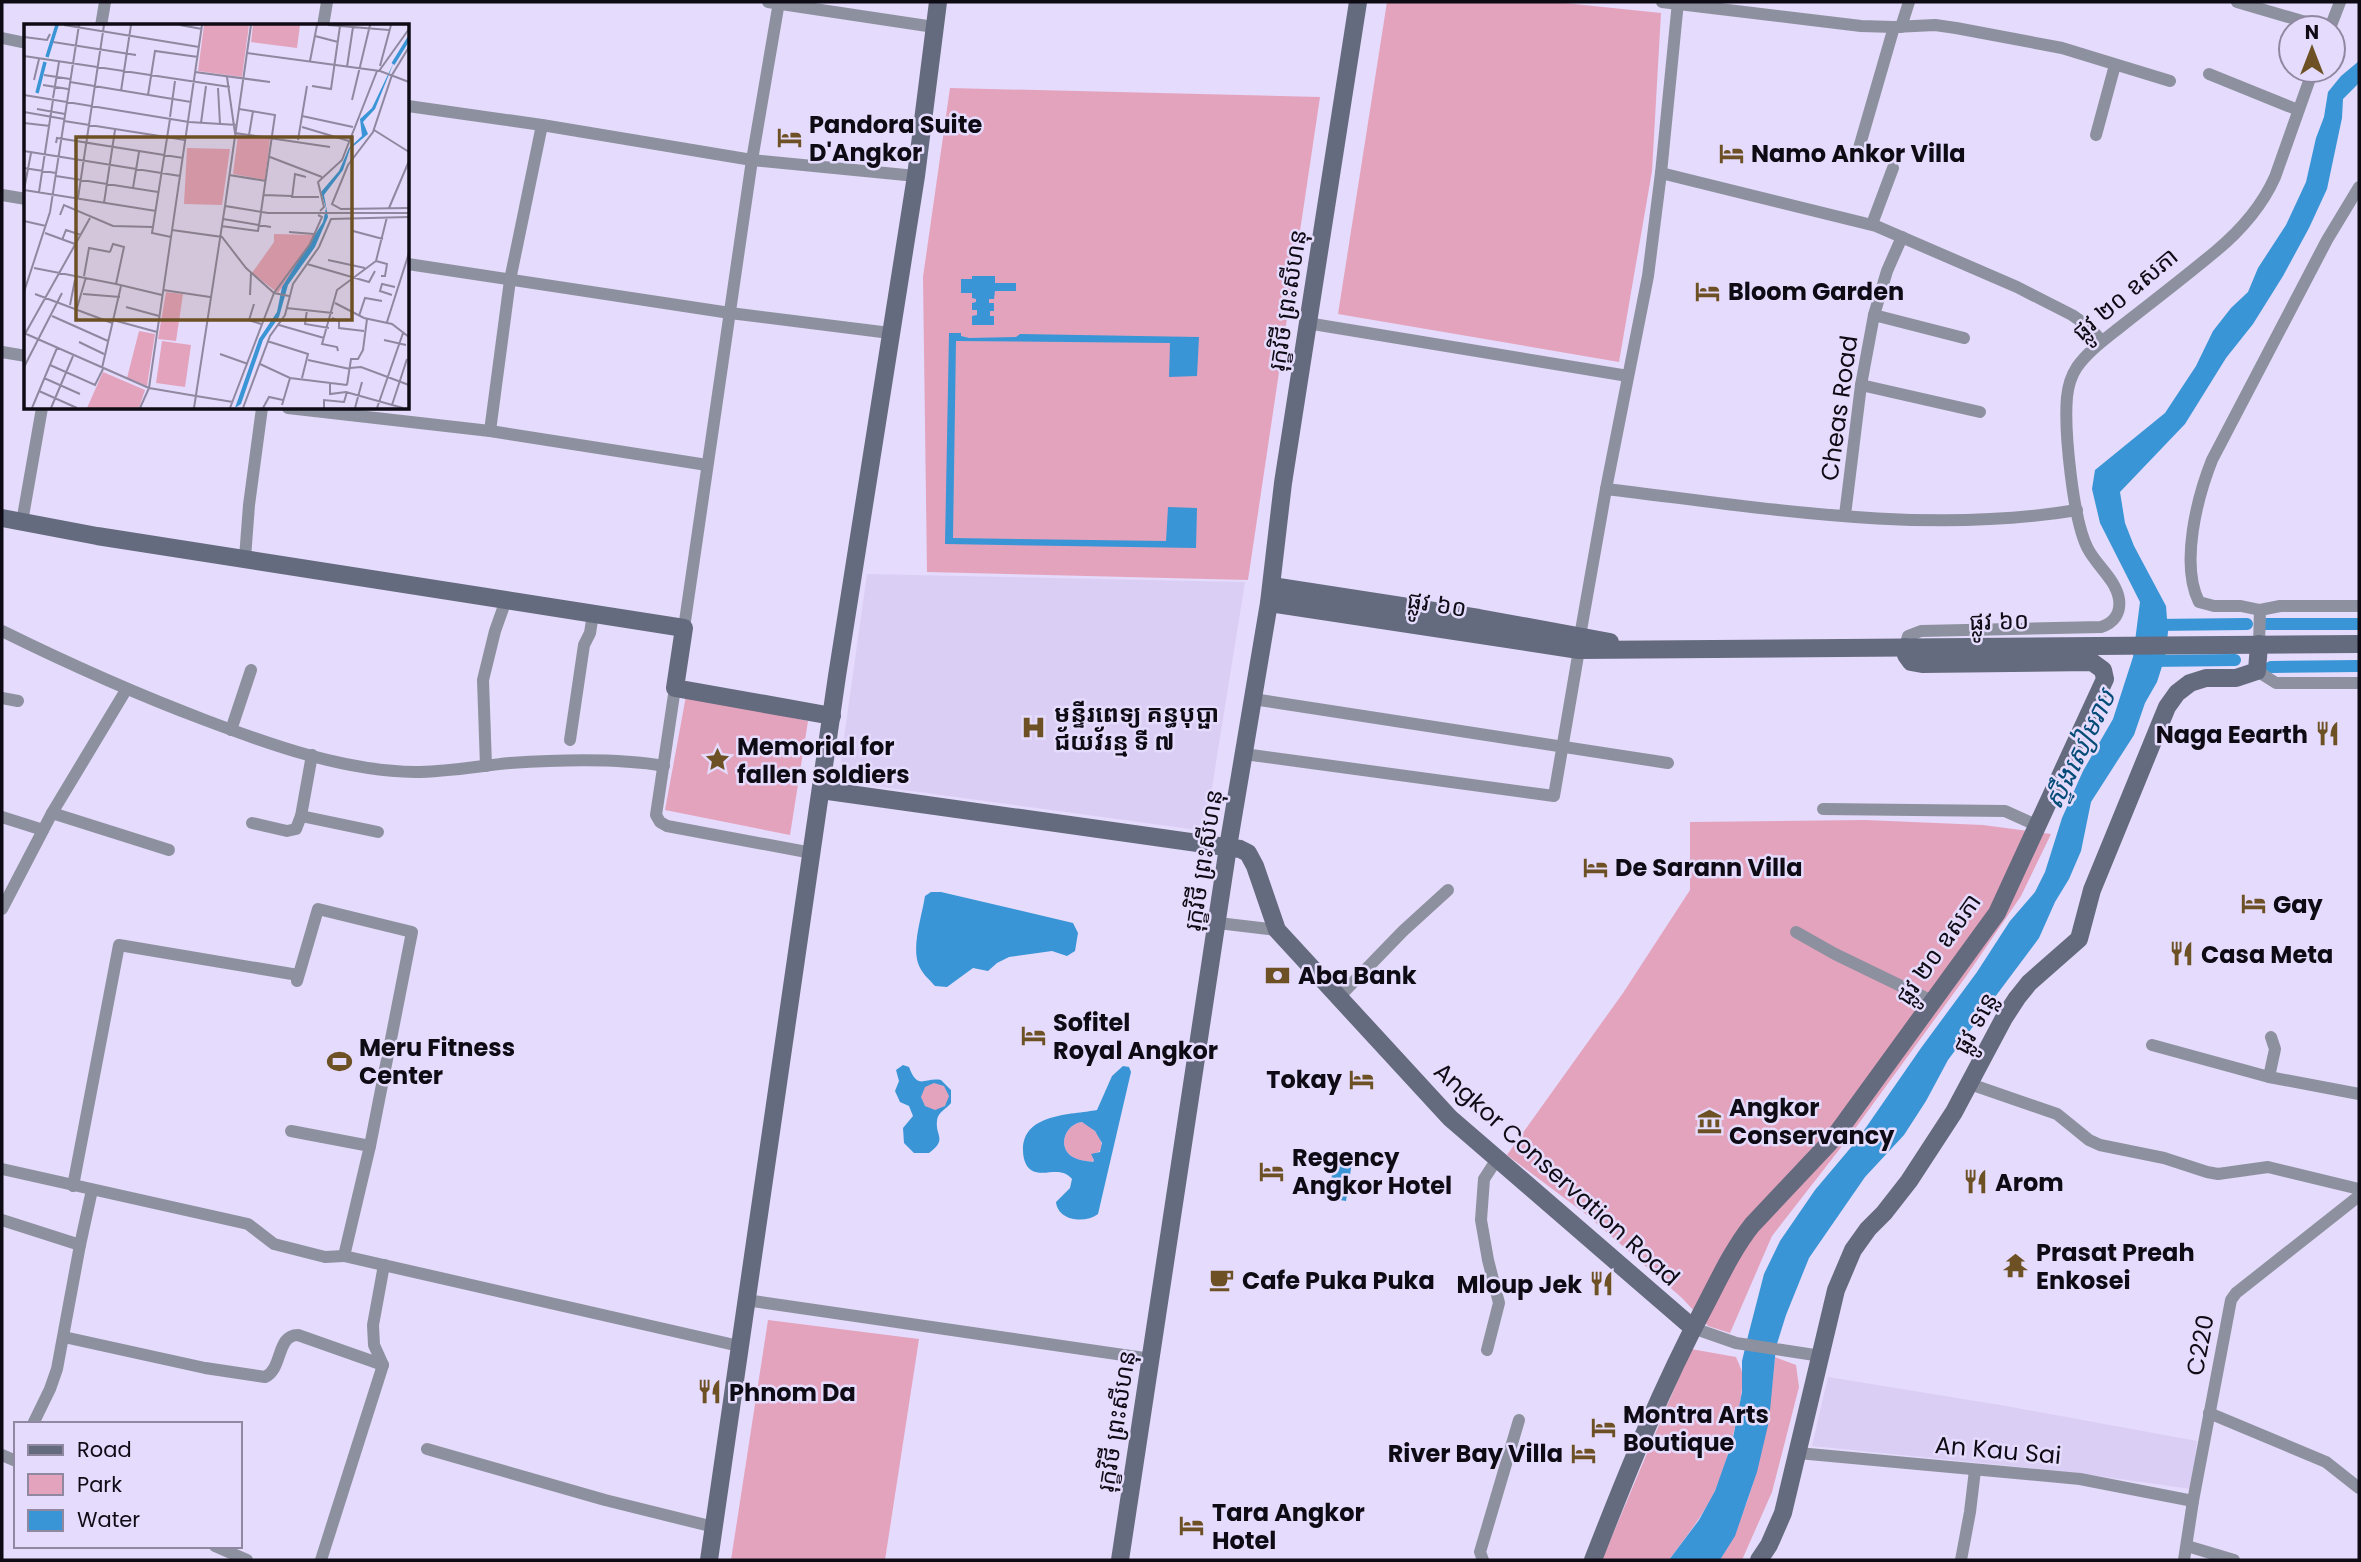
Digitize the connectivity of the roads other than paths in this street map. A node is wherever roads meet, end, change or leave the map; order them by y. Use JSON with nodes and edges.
{"nodes":[{"id":1,"x":105,"y":2,"type":"edge"},
{"id":2,"x":327,"y":2,"type":"edge"},
{"id":3,"x":776,"y":2,"type":"edge"},
{"id":4,"x":938,"y":2,"type":"edge"},
{"id":5,"x":1357,"y":2,"type":"edge"},
{"id":6,"x":1662,"y":2,"type":"edge"},
{"id":7,"x":1909,"y":2,"type":"edge"},
{"id":8,"x":2237,"y":2,"type":"edge"},
{"id":9,"x":1678,"y":3,"type":"edge"},
{"id":10,"x":2279,"y":14,"type":"edge"},
{"id":11,"x":101,"y":24,"type":"edge"},
{"id":12,"x":323,"y":24,"type":"edge"},
{"id":13,"x":934,"y":27,"type":"junction"},
{"id":14,"x":1898,"y":27,"type":"junction"},
{"id":15,"x":2,"y":38,"type":"edge"},
{"id":16,"x":24,"y":43,"type":"edge"},
{"id":17,"x":2115,"y":65,"type":"junction"},
{"id":18,"x":2208,"y":74,"type":"dead end"},
{"id":19,"x":2171,"y":81,"type":"dead end"},
{"id":20,"x":2308,"y":84,"type":"edge"},
{"id":21,"x":410,"y":106,"type":"edge"},
{"id":22,"x":2298,"y":110,"type":"junction"},
{"id":23,"x":542,"y":125,"type":"junction"},
{"id":24,"x":2096,"y":135,"type":"dead end"},
{"id":25,"x":1859,"y":148,"type":"dead end"},
{"id":26,"x":752,"y":160,"type":"junction"},
{"id":27,"x":1894,"y":168,"type":"dead end"},
{"id":28,"x":1661,"y":173,"type":"junction"},
{"id":29,"x":916,"y":176,"type":"junction"},
{"id":30,"x":2359,"y":187,"type":"edge"},
{"id":31,"x":2,"y":195,"type":"edge"},
{"id":32,"x":24,"y":199,"type":"edge"},
{"id":33,"x":1872,"y":224,"type":"junction"},
{"id":34,"x":1902,"y":237,"type":"junction"},
{"id":35,"x":410,"y":264,"type":"edge"},
{"id":36,"x":510,"y":280,"type":"junction"},
{"id":37,"x":730,"y":313,"type":"junction"},
{"id":38,"x":1874,"y":314,"type":"junction"},
{"id":39,"x":1307,"y":323,"type":"junction"},
{"id":40,"x":890,"y":333,"type":"junction"},
{"id":41,"x":1964,"y":338,"type":"dead end"},
{"id":42,"x":2102,"y":341,"type":"junction"},
{"id":43,"x":2,"y":352,"type":"edge"},
{"id":44,"x":24,"y":356,"type":"edge"},
{"id":45,"x":1628,"y":376,"type":"junction"},
{"id":46,"x":1861,"y":385,"type":"junction"},
{"id":47,"x":42,"y":410,"type":"edge"},
{"id":48,"x":262,"y":410,"type":"edge"},
{"id":49,"x":305,"y":410,"type":"edge"},
{"id":50,"x":1980,"y":412,"type":"dead end"},
{"id":51,"x":490,"y":432,"type":"junction"},
{"id":52,"x":707,"y":465,"type":"junction"},
{"id":53,"x":1606,"y":489,"type":"junction"},
{"id":54,"x":2077,"y":510,"type":"junction"},
{"id":55,"x":1845,"y":515,"type":"junction"},
{"id":56,"x":2,"y":519,"type":"edge"},
{"id":57,"x":22,"y":522,"type":"junction"},
{"id":58,"x":244,"y":558,"type":"junction"},
{"id":59,"x":1270,"y":595,"type":"junction"},
{"id":60,"x":506,"y":600,"type":"junction"},
{"id":61,"x":2359,"y":606,"type":"edge"},
{"id":62,"x":2260,"y":610,"type":"junction"},
{"id":63,"x":593,"y":614,"type":"junction"},
{"id":64,"x":684,"y":628,"type":"junction"},
{"id":65,"x":2,"y":631,"type":"edge"},
{"id":66,"x":1580,"y":643,"type":"junction"},
{"id":67,"x":2259,"y":644,"type":"junction"},
{"id":68,"x":2359,"y":644,"type":"edge"},
{"id":69,"x":1905,"y":647,"type":"junction"},
{"id":70,"x":251,"y":670,"type":"dead end"},
{"id":71,"x":2257,"y":671,"type":"junction"},
{"id":72,"x":2359,"y":683,"type":"edge"},
{"id":73,"x":675,"y":688,"type":"junction"},
{"id":74,"x":126,"y":690,"type":"junction"},
{"id":75,"x":2,"y":698,"type":"edge"},
{"id":76,"x":1254,"y":699,"type":"junction"},
{"id":77,"x":18,"y":701,"type":"dead end"},
{"id":78,"x":832,"y":716,"type":"junction"},
{"id":79,"x":231,"y":730,"type":"junction"},
{"id":80,"x":570,"y":740,"type":"dead end"},
{"id":81,"x":1562,"y":746,"type":"junction"},
{"id":82,"x":1244,"y":754,"type":"junction"},
{"id":83,"x":312,"y":755,"type":"junction"},
{"id":84,"x":1668,"y":762,"type":"dead end"},
{"id":85,"x":486,"y":766,"type":"junction"},
{"id":86,"x":664,"y":766,"type":"junction"},
{"id":87,"x":821,"y":790,"type":"junction"},
{"id":88,"x":1823,"y":809,"type":"dead end"},
{"id":89,"x":52,"y":813,"type":"junction"},
{"id":90,"x":301,"y":816,"type":"junction"},
{"id":91,"x":2,"y":817,"type":"edge"},
{"id":92,"x":252,"y":823,"type":"dead end"},
{"id":93,"x":2036,"y":825,"type":"junction"},
{"id":94,"x":43,"y":830,"type":"junction"},
{"id":95,"x":378,"y":832,"type":"dead end"},
{"id":96,"x":1228,"y":847,"type":"junction"},
{"id":97,"x":169,"y":850,"type":"dead end"},
{"id":98,"x":812,"y":853,"type":"junction"},
{"id":99,"x":1448,"y":890,"type":"dead end"},
{"id":100,"x":2,"y":909,"type":"edge"},
{"id":101,"x":1218,"y":923,"type":"junction"},
{"id":102,"x":1277,"y":930,"type":"junction"},
{"id":103,"x":1796,"y":932,"type":"dead end"},
{"id":104,"x":1339,"y":997,"type":"junction"},
{"id":105,"x":1932,"y":1001,"type":"junction"},
{"id":106,"x":2271,"y":1037,"type":"dead end"},
{"id":107,"x":2152,"y":1045,"type":"dead end"},
{"id":108,"x":2269,"y":1077,"type":"junction"},
{"id":109,"x":1970,"y":1084,"type":"junction"},
{"id":110,"x":2359,"y":1094,"type":"edge"},
{"id":111,"x":291,"y":1132,"type":"dead end"},
{"id":112,"x":370,"y":1146,"type":"junction"},
{"id":113,"x":1497,"y":1158,"type":"junction"},
{"id":114,"x":2,"y":1170,"type":"edge"},
{"id":115,"x":73,"y":1186,"type":"junction"},
{"id":116,"x":2359,"y":1189,"type":"edge"},
{"id":117,"x":92,"y":1190,"type":"junction"},
{"id":118,"x":2359,"y":1196,"type":"edge"},
{"id":119,"x":2,"y":1220,"type":"edge"},
{"id":120,"x":80,"y":1245,"type":"junction"},
{"id":121,"x":344,"y":1256,"type":"junction"},
{"id":122,"x":384,"y":1265,"type":"junction"},
{"id":123,"x":746,"y":1300,"type":"junction"},
{"id":124,"x":1693,"y":1328,"type":"junction"},
{"id":125,"x":64,"y":1337,"type":"junction"},
{"id":126,"x":740,"y":1346,"type":"junction"},
{"id":127,"x":1488,"y":1350,"type":"dead end"},
{"id":128,"x":1821,"y":1356,"type":"junction"},
{"id":129,"x":1151,"y":1359,"type":"junction"},
{"id":130,"x":383,"y":1365,"type":"junction"},
{"id":131,"x":2208,"y":1413,"type":"junction"},
{"id":132,"x":1518,"y":1420,"type":"dead end"},
{"id":133,"x":34,"y":1422,"type":"edge"},
{"id":134,"x":427,"y":1449,"type":"dead end"},
{"id":135,"x":1798,"y":1453,"type":"junction"},
{"id":136,"x":1975,"y":1470,"type":"junction"},
{"id":137,"x":2359,"y":1488,"type":"edge"},
{"id":138,"x":2193,"y":1501,"type":"junction"},
{"id":139,"x":714,"y":1527,"type":"junction"},
{"id":140,"x":2187,"y":1546,"type":"junction"},
{"id":141,"x":220,"y":1548,"type":"edge"},
{"id":142,"x":325,"y":1559,"type":"edge"},
{"id":143,"x":247,"y":1560,"type":"edge"},
{"id":144,"x":709,"y":1560,"type":"edge"},
{"id":145,"x":1120,"y":1560,"type":"edge"},
{"id":146,"x":1483,"y":1560,"type":"edge"},
{"id":147,"x":1593,"y":1560,"type":"edge"},
{"id":148,"x":1759,"y":1560,"type":"edge"},
{"id":149,"x":1961,"y":1560,"type":"edge"},
{"id":150,"x":2184,"y":1560,"type":"edge"},
{"id":151,"x":2234,"y":1560,"type":"edge"}],
"edges":[{"from":1,"to":11,"type":"street"},
{"from":2,"to":12,"type":"street"},
{"from":3,"to":13,"type":"street"},
{"from":3,"to":26,"type":"street"},
{"from":4,"to":13,"type":"street"},
{"from":5,"to":39,"type":"street","name":"រុក្ខវិថី ព្រះសីហនុ"},
{"from":6,"to":9,"type":"street"},
{"from":7,"to":14,"type":"street"},
{"from":8,"to":10,"type":"street"},
{"from":9,"to":14,"type":"street"},
{"from":9,"to":28,"type":"street"},
{"from":13,"to":29,"type":"street"},
{"from":14,"to":17,"type":"street"},
{"from":14,"to":25,"type":"street"},
{"from":15,"to":16,"type":"street"},
{"from":17,"to":19,"type":"street"},
{"from":17,"to":24,"type":"street"},
{"from":18,"to":22,"type":"street"},
{"from":20,"to":22,"type":"street","name":"ផ្លូវ ២០ ឧសភា"},
{"from":21,"to":23,"type":"street"},
{"from":22,"to":42,"type":"street","name":"ផ្លូវ ២០ ឧសភា"},
{"from":23,"to":26,"type":"street"},
{"from":23,"to":36,"type":"street"},
{"from":26,"to":29,"type":"street"},
{"from":26,"to":37,"type":"street"},
{"from":27,"to":33,"type":"street"},
{"from":28,"to":33,"type":"street"},
{"from":28,"to":45,"type":"street"},
{"from":29,"to":40,"type":"street"},
{"from":30,"to":62,"type":"street"},
{"from":31,"to":32,"type":"street"},
{"from":33,"to":34,"type":"street"},
{"from":34,"to":38,"type":"street"},
{"from":34,"to":42,"type":"street"},
{"from":35,"to":36,"type":"street"},
{"from":36,"to":37,"type":"street"},
{"from":36,"to":51,"type":"street"},
{"from":37,"to":40,"type":"street"},
{"from":37,"to":52,"type":"street"},
{"from":38,"to":41,"type":"street","name":"Cheas Road"},
{"from":38,"to":46,"type":"street","name":"Cheas Road"},
{"from":39,"to":45,"type":"street"},
{"from":39,"to":59,"type":"street","name":"រុក្ខវិថី ព្រះសីហនុ"},
{"from":40,"to":78,"type":"street"},
{"from":42,"to":54,"type":"street","name":"ផ្លូវ ២០ ឧសភា"},
{"from":43,"to":44,"type":"street"},
{"from":45,"to":53,"type":"street"},
{"from":46,"to":50,"type":"street"},
{"from":46,"to":55,"type":"street","name":"Cheas Road"},
{"from":47,"to":57,"type":"street"},
{"from":48,"to":58,"type":"street"},
{"from":49,"to":51,"type":"street"},
{"from":51,"to":52,"type":"street"},
{"from":52,"to":64,"type":"street"},
{"from":53,"to":55,"type":"street"},
{"from":53,"to":66,"type":"street"},
{"from":54,"to":55,"type":"street"},
{"from":54,"to":69,"type":"street","name":"ផ្លូវ ២០ ឧសភា"},
{"from":56,"to":57,"type":"street"},
{"from":57,"to":58,"type":"street"},
{"from":58,"to":60,"type":"street"},
{"from":59,"to":66,"type":"street","name":"ផ្លូវ ៦០"},
{"from":59,"to":76,"type":"street","name":"រុក្ខវិថី ព្រះសីហនុ"},
{"from":60,"to":63,"type":"street"},
{"from":60,"to":85,"type":"street"},
{"from":61,"to":62,"type":"street"},
{"from":62,"to":67,"type":"street"},
{"from":63,"to":64,"type":"street"},
{"from":63,"to":80,"type":"street"},
{"from":64,"to":73,"type":"street"},
{"from":65,"to":74,"type":"street"},
{"from":66,"to":69,"type":"street","name":"ផ្លូវ ៦០"},
{"from":66,"to":81,"type":"street"},
{"from":67,"to":68,"type":"street","name":"ផ្លូវ ៦០"},
{"from":67,"to":69,"type":"street","name":"ផ្លូវ ៦០"},
{"from":67,"to":71,"type":"street"},
{"from":69,"to":93,"type":"street","name":"ផ្លូវ ២០ ឧសភា"},
{"from":70,"to":79,"type":"street"},
{"from":71,"to":72,"type":"street"},
{"from":71,"to":109,"type":"street","name":"ផ្លូវ ទន្លេ"},
{"from":73,"to":78,"type":"street"},
{"from":73,"to":86,"type":"street"},
{"from":74,"to":79,"type":"street"},
{"from":74,"to":89,"type":"street"},
{"from":75,"to":77,"type":"street"},
{"from":76,"to":81,"type":"street"},
{"from":76,"to":82,"type":"street","name":"រុក្ខវិថី ព្រះសីហនុ"},
{"from":78,"to":87,"type":"street"},
{"from":79,"to":83,"type":"street"},
{"from":81,"to":82,"type":"street"},
{"from":81,"to":84,"type":"street"},
{"from":82,"to":96,"type":"street","name":"រុក្ខវិថី ព្រះសីហនុ"},
{"from":83,"to":85,"type":"street"},
{"from":83,"to":90,"type":"street"},
{"from":85,"to":86,"type":"street"},
{"from":86,"to":98,"type":"street"},
{"from":87,"to":96,"type":"street"},
{"from":87,"to":98,"type":"street"},
{"from":88,"to":93,"type":"street"},
{"from":89,"to":94,"type":"street"},
{"from":89,"to":97,"type":"street"},
{"from":90,"to":92,"type":"street"},
{"from":90,"to":95,"type":"street"},
{"from":91,"to":94,"type":"street"},
{"from":93,"to":105,"type":"street","name":"ផ្លូវ ២០ ឧសភា"},
{"from":94,"to":100,"type":"street"},
{"from":96,"to":101,"type":"street","name":"រុក្ខវិថី ព្រះសីហនុ"},
{"from":96,"to":102,"type":"street"},
{"from":98,"to":123,"type":"street"},
{"from":99,"to":104,"type":"street"},
{"from":101,"to":102,"type":"street"},
{"from":101,"to":129,"type":"street","name":"រុក្ខវិថី ព្រះសីហនុ"},
{"from":102,"to":104,"type":"street","name":"Angkor Conservation Road"},
{"from":103,"to":105,"type":"street"},
{"from":104,"to":113,"type":"street","name":"Angkor Conservation Road"},
{"from":105,"to":124,"type":"street","name":"ផ្លូវ ២០ ឧសភា"},
{"from":106,"to":108,"type":"street"},
{"from":107,"to":108,"type":"street"},
{"from":108,"to":110,"type":"street"},
{"from":109,"to":116,"type":"street"},
{"from":109,"to":128,"type":"street","name":"ផ្លូវ ទន្លេ"},
{"from":111,"to":112,"type":"street"},
{"from":112,"to":115,"type":"street"},
{"from":112,"to":121,"type":"street"},
{"from":113,"to":124,"type":"street","name":"Angkor Conservation Road"},
{"from":113,"to":127,"type":"street"},
{"from":114,"to":115,"type":"street"},
{"from":115,"to":117,"type":"street"},
{"from":117,"to":120,"type":"street"},
{"from":117,"to":121,"type":"street"},
{"from":118,"to":131,"type":"street","name":"C220"},
{"from":119,"to":120,"type":"street"},
{"from":120,"to":125,"type":"street"},
{"from":121,"to":122,"type":"street"},
{"from":122,"to":126,"type":"street"},
{"from":122,"to":130,"type":"street"},
{"from":123,"to":126,"type":"street"},
{"from":123,"to":129,"type":"street"},
{"from":124,"to":128,"type":"street"},
{"from":124,"to":147,"type":"street","name":"ផ្លូវ ២០ ឧសភា"},
{"from":125,"to":130,"type":"street"},
{"from":125,"to":133,"type":"street"},
{"from":126,"to":139,"type":"street"},
{"from":128,"to":135,"type":"street","name":"ផ្លូវ ទន្លេ"},
{"from":129,"to":145,"type":"street","name":"រុក្ខវិថី ព្រះសីហនុ"},
{"from":130,"to":142,"type":"street"},
{"from":131,"to":137,"type":"street"},
{"from":131,"to":138,"type":"street","name":"C220"},
{"from":132,"to":146,"type":"street"},
{"from":134,"to":139,"type":"street"},
{"from":135,"to":136,"type":"street","name":"An Kau Sai"},
{"from":135,"to":148,"type":"street","name":"ផ្លូវ ទន្លេ"},
{"from":136,"to":138,"type":"street","name":"An Kau Sai"},
{"from":136,"to":149,"type":"street"},
{"from":138,"to":140,"type":"street","name":"C220"},
{"from":139,"to":144,"type":"street"},
{"from":140,"to":150,"type":"street","name":"C220"},
{"from":140,"to":151,"type":"street"},
{"from":141,"to":143,"type":"street"}]}
